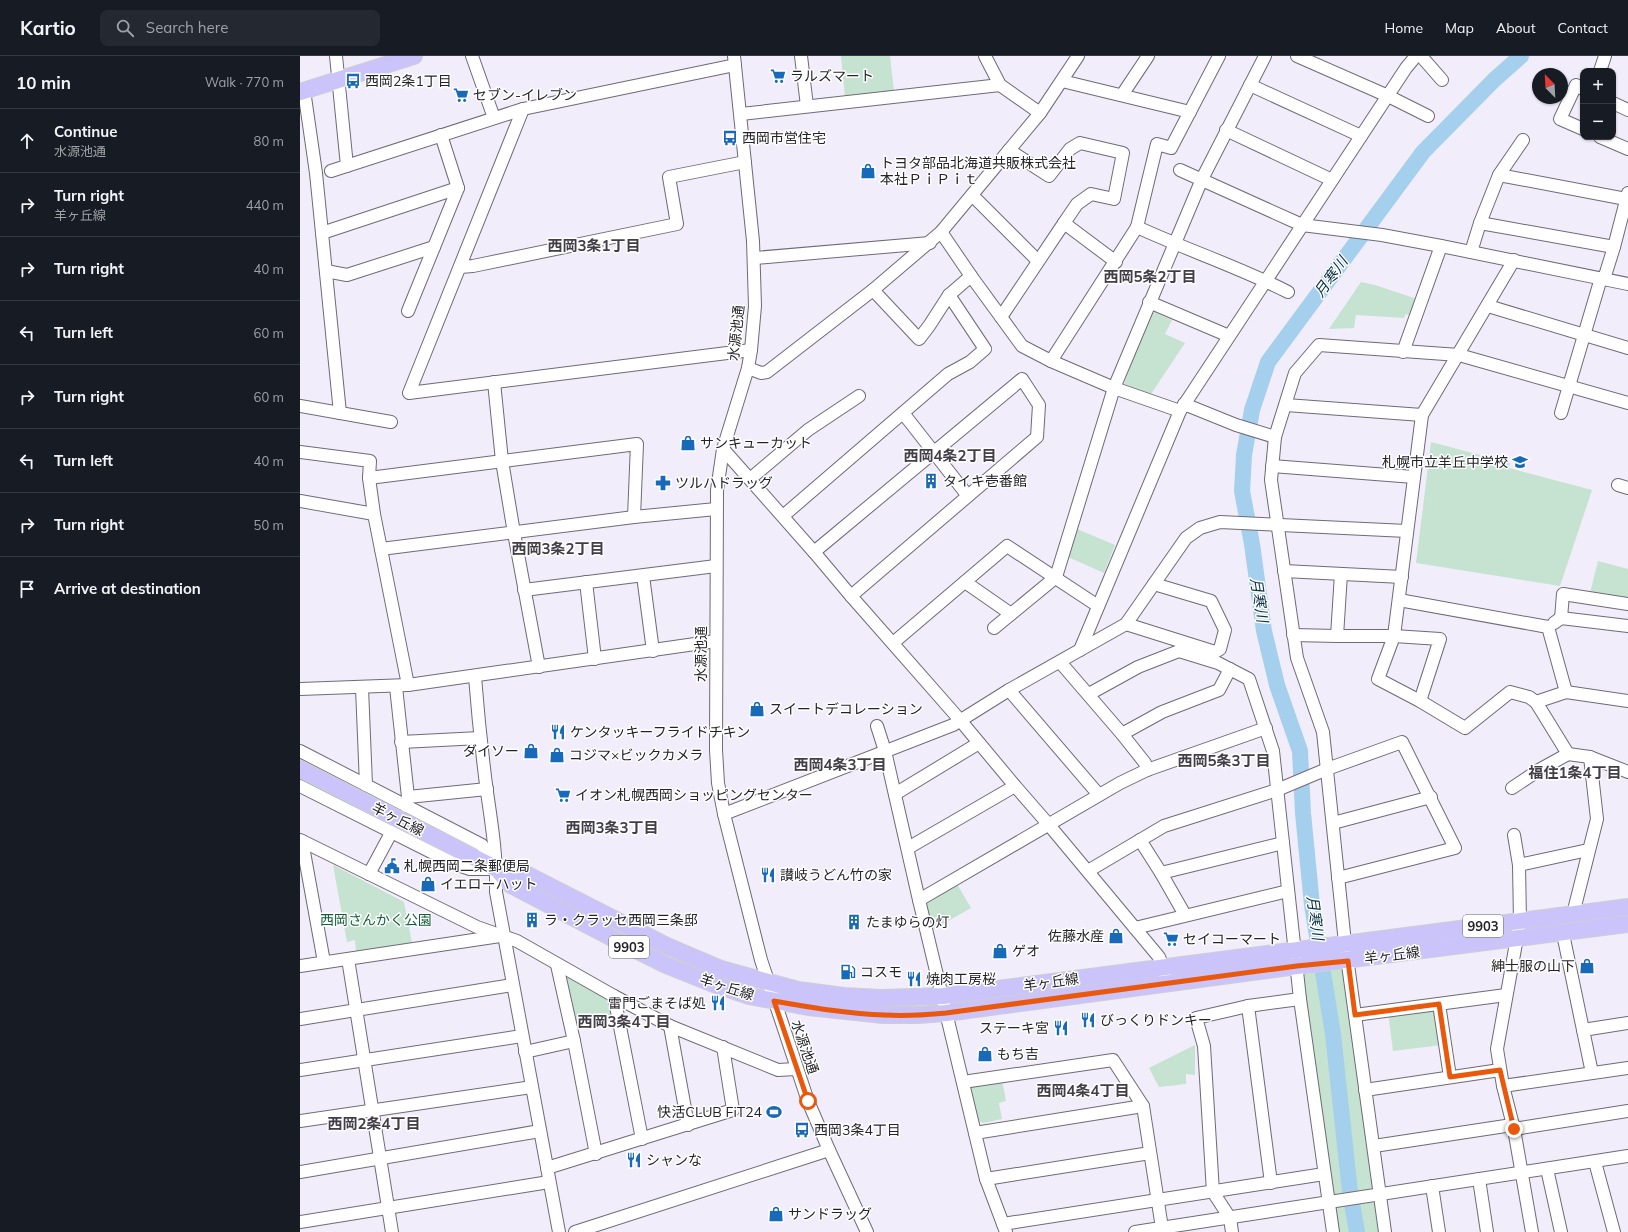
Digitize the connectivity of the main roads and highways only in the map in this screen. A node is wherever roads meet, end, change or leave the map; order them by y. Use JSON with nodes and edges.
{"nodes":[{"id":1,"x":414,"y":56,"type":"edge"},
{"id":2,"x":302,"y":91,"type":"edge"},
{"id":3,"x":300,"y":769,"type":"edge"},
{"id":4,"x":497,"y":869,"type":"junction"},
{"id":5,"x":1628,"y":907,"type":"edge"},
{"id":6,"x":1628,"y":924,"type":"edge"}],
"edges":[{"from":1,"to":2,"type":"main road"},
{"from":3,"to":4,"type":"main road","name":"羊ヶ丘線","number":"9903"},
{"from":4,"to":5,"type":"main road","name":"羊ヶ丘線","number":"9903"},
{"from":4,"to":6,"type":"main road","name":"羊ヶ丘線","number":"9903"}]}
